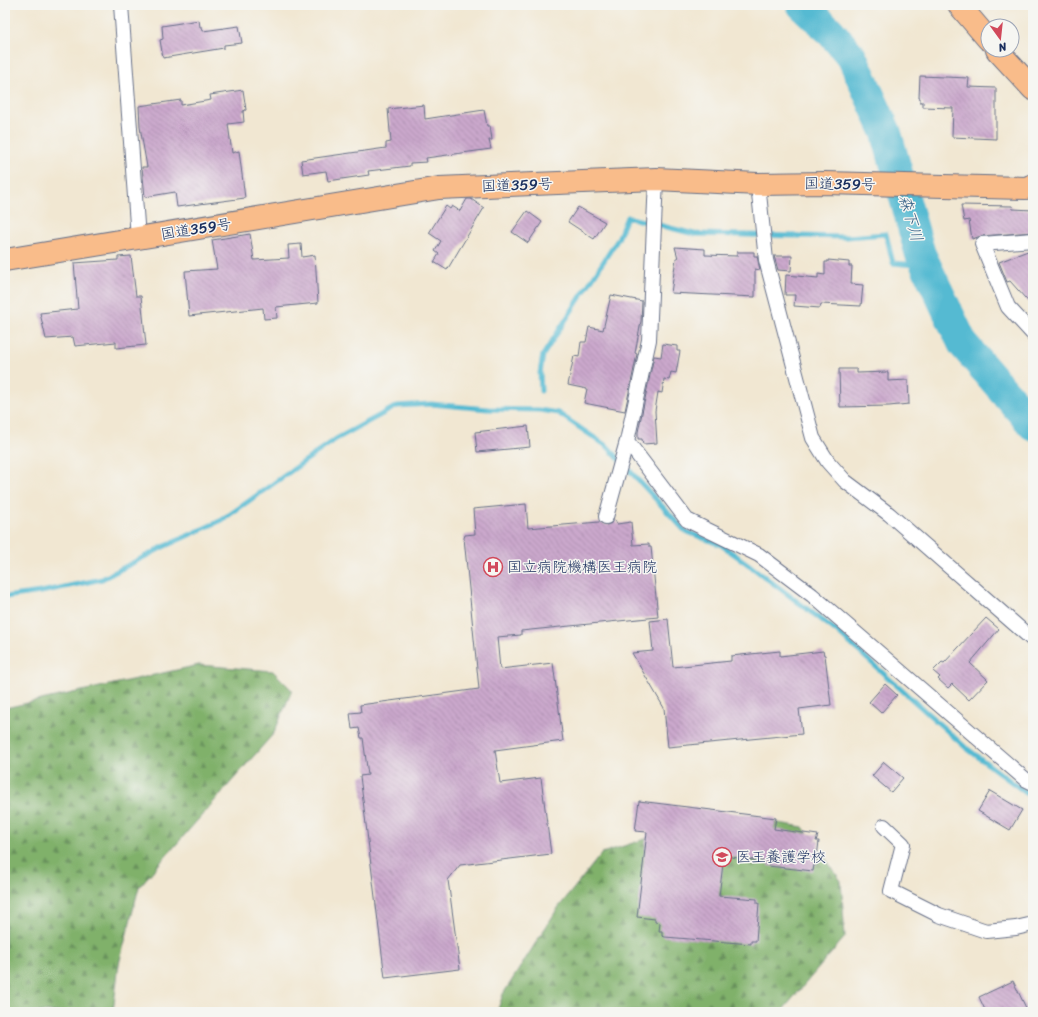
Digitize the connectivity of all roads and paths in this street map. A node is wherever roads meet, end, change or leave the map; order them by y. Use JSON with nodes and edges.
{"nodes":[{"id":1,"x":121,"y":5,"type":"edge"},
{"id":2,"x":959,"y":5,"type":"edge"},
{"id":3,"x":980,"y":30,"type":"edge"},
{"id":4,"x":1005,"y":58,"type":"edge"},
{"id":5,"x":1033,"y":89,"type":"edge"},
{"id":6,"x":656,"y":179,"type":"junction"},
{"id":7,"x":758,"y":184,"type":"junction"},
{"id":8,"x":1033,"y":185,"type":"edge"},
{"id":9,"x":138,"y":238,"type":"junction"},
{"id":10,"x":1033,"y":240,"type":"edge"},
{"id":11,"x":5,"y":260,"type":"edge"},
{"id":12,"x":1033,"y":334,"type":"edge"},
{"id":13,"x":626,"y":447,"type":"junction"},
{"id":14,"x":606,"y":516,"type":"dead end"},
{"id":15,"x":1033,"y":640,"type":"edge"},
{"id":16,"x":1033,"y":784,"type":"edge"},
{"id":17,"x":884,"y":826,"type":"dead end"},
{"id":18,"x":1033,"y":924,"type":"edge"}],
"edges":[{"from":1,"to":9,"type":"street"},
{"from":2,"to":3,"type":"highway"},
{"from":4,"to":5,"type":"highway"},
{"from":6,"to":7,"type":"highway","name":"国道359号"},
{"from":6,"to":9,"type":"highway","name":"国道359号"},
{"from":6,"to":13,"type":"street"},
{"from":7,"to":8,"type":"highway","name":"国道359号"},
{"from":7,"to":15,"type":"street"},
{"from":9,"to":11,"type":"highway","name":"国道359号"},
{"from":10,"to":12,"type":"street"},
{"from":13,"to":14,"type":"street"},
{"from":13,"to":16,"type":"street"},
{"from":17,"to":18,"type":"street"}]}
